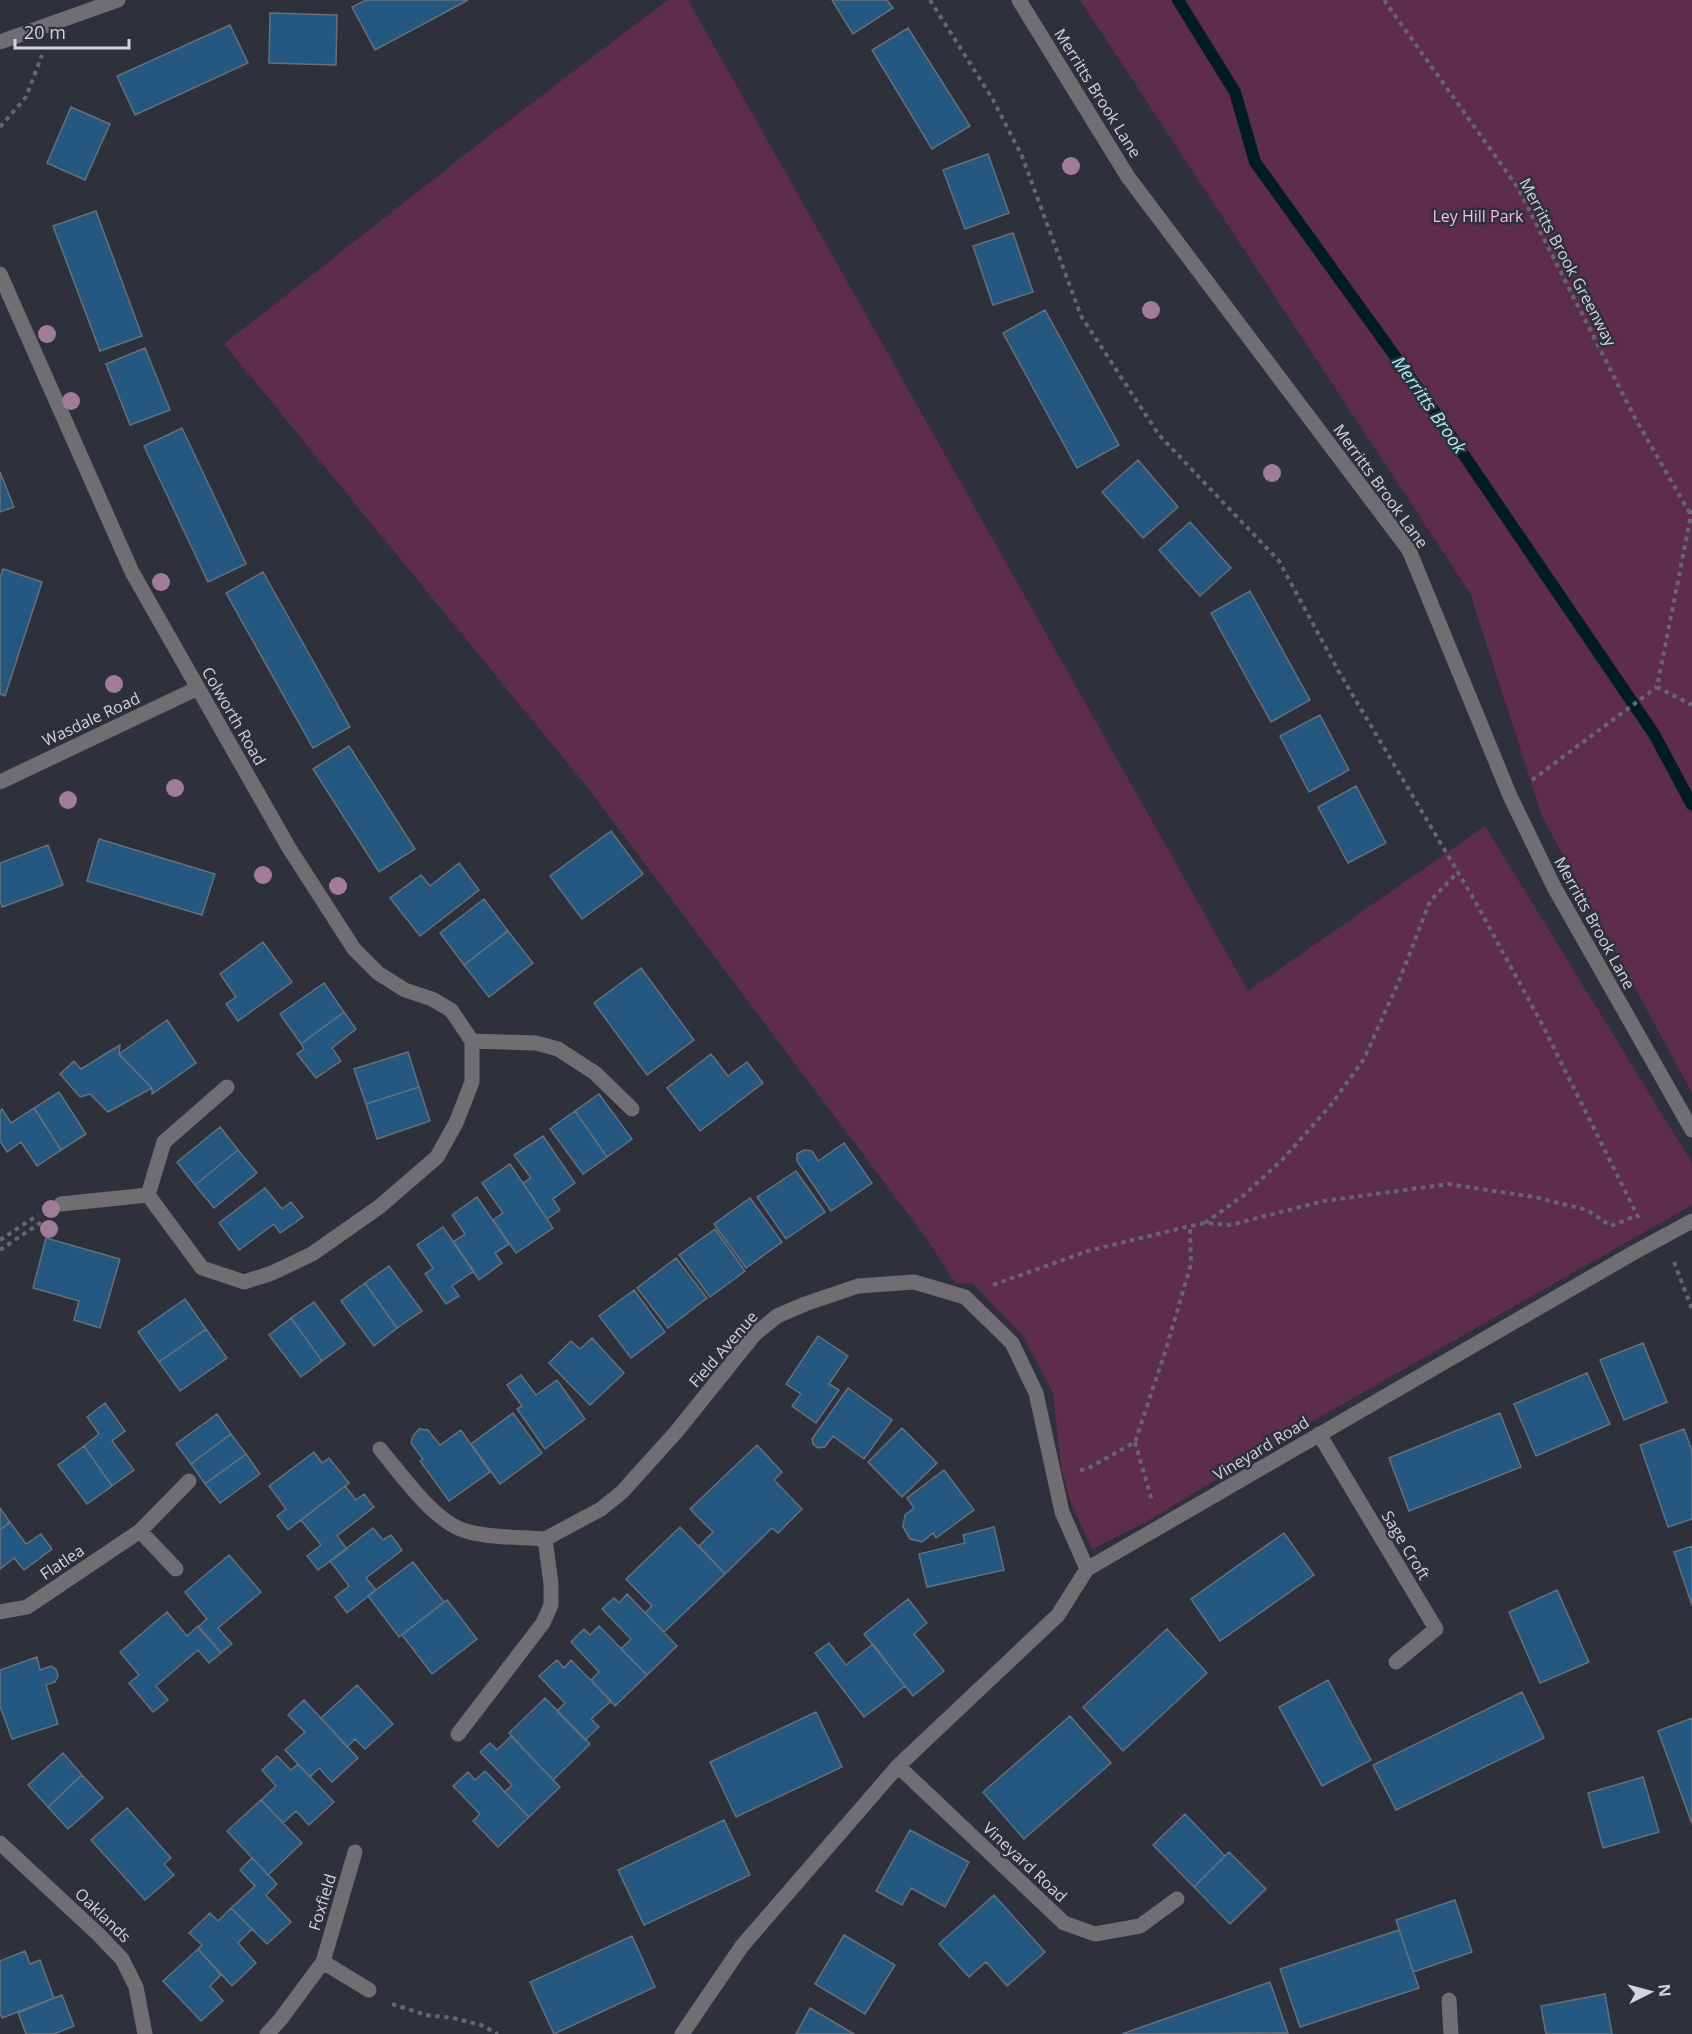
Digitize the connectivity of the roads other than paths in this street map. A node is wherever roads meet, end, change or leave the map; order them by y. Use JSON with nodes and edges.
{"nodes":[{"id":1,"x":118,"y":0,"type":"edge"},
{"id":2,"x":1019,"y":0,"type":"edge"},
{"id":3,"x":0,"y":42,"type":"edge"},
{"id":4,"x":0,"y":274,"type":"edge"},
{"id":5,"x":198,"y":688,"type":"junction"},
{"id":6,"x":0,"y":782,"type":"edge"},
{"id":7,"x":472,"y":1041,"type":"junction"},
{"id":8,"x":227,"y":1087,"type":"dead end"},
{"id":9,"x":632,"y":1109,"type":"dead end"},
{"id":10,"x":1692,"y":1131,"type":"edge"},
{"id":11,"x":148,"y":1196,"type":"junction"},
{"id":12,"x":61,"y":1204,"type":"road end"},
{"id":13,"x":1692,"y":1221,"type":"edge"},
{"id":14,"x":1319,"y":1434,"type":"junction"},
{"id":15,"x":380,"y":1449,"type":"dead end"},
{"id":16,"x":189,"y":1481,"type":"dead end"},
{"id":17,"x":140,"y":1531,"type":"junction"},
{"id":18,"x":545,"y":1539,"type":"junction"},
{"id":19,"x":176,"y":1569,"type":"dead end"},
{"id":20,"x":1087,"y":1569,"type":"junction"},
{"id":21,"x":0,"y":1612,"type":"edge"},
{"id":22,"x":1396,"y":1662,"type":"dead end"},
{"id":23,"x":458,"y":1734,"type":"dead end"},
{"id":24,"x":898,"y":1766,"type":"junction"},
{"id":25,"x":0,"y":1843,"type":"edge"},
{"id":26,"x":355,"y":1852,"type":"dead end"},
{"id":27,"x":1177,"y":1899,"type":"dead end"},
{"id":28,"x":322,"y":1962,"type":"junction"},
{"id":29,"x":369,"y":1990,"type":"road end"},
{"id":30,"x":1449,"y":2000,"type":"dead end"},
{"id":31,"x":146,"y":2034,"type":"edge"},
{"id":32,"x":267,"y":2034,"type":"edge"},
{"id":33,"x":682,"y":2034,"type":"edge"},
{"id":34,"x":1451,"y":2034,"type":"edge"}],
"edges":[{"from":1,"to":3,"type":"street"},
{"from":2,"to":10,"type":"street","name":"Merritts Brook Lane"},
{"from":4,"to":5,"type":"street","name":"Colworth Road"},
{"from":5,"to":6,"type":"street","name":"Wasdale Road"},
{"from":5,"to":7,"type":"street","name":"Colworth Road"},
{"from":7,"to":9,"type":"street"},
{"from":7,"to":11,"type":"street"},
{"from":8,"to":11,"type":"street"},
{"from":11,"to":12,"type":"street"},
{"from":13,"to":14,"type":"street","name":"Vineyard Road"},
{"from":14,"to":20,"type":"street","name":"Vineyard Road"},
{"from":14,"to":22,"type":"street","name":"Sage Croft"},
{"from":15,"to":18,"type":"street"},
{"from":16,"to":17,"type":"street","name":"Flatlea"},
{"from":17,"to":19,"type":"street"},
{"from":17,"to":21,"type":"street","name":"Flatlea"},
{"from":18,"to":20,"type":"street","name":"Field Avenue"},
{"from":18,"to":23,"type":"street"},
{"from":20,"to":24,"type":"street","name":"Vineyard Road"},
{"from":24,"to":27,"type":"street","name":"Vineyard Road"},
{"from":24,"to":33,"type":"street","name":"Vineyard Road"},
{"from":25,"to":31,"type":"street","name":"Oaklands"},
{"from":26,"to":28,"type":"street","name":"Foxfield"},
{"from":28,"to":29,"type":"street"},
{"from":28,"to":32,"type":"street","name":"Foxfield"},
{"from":30,"to":34,"type":"street"}]}
